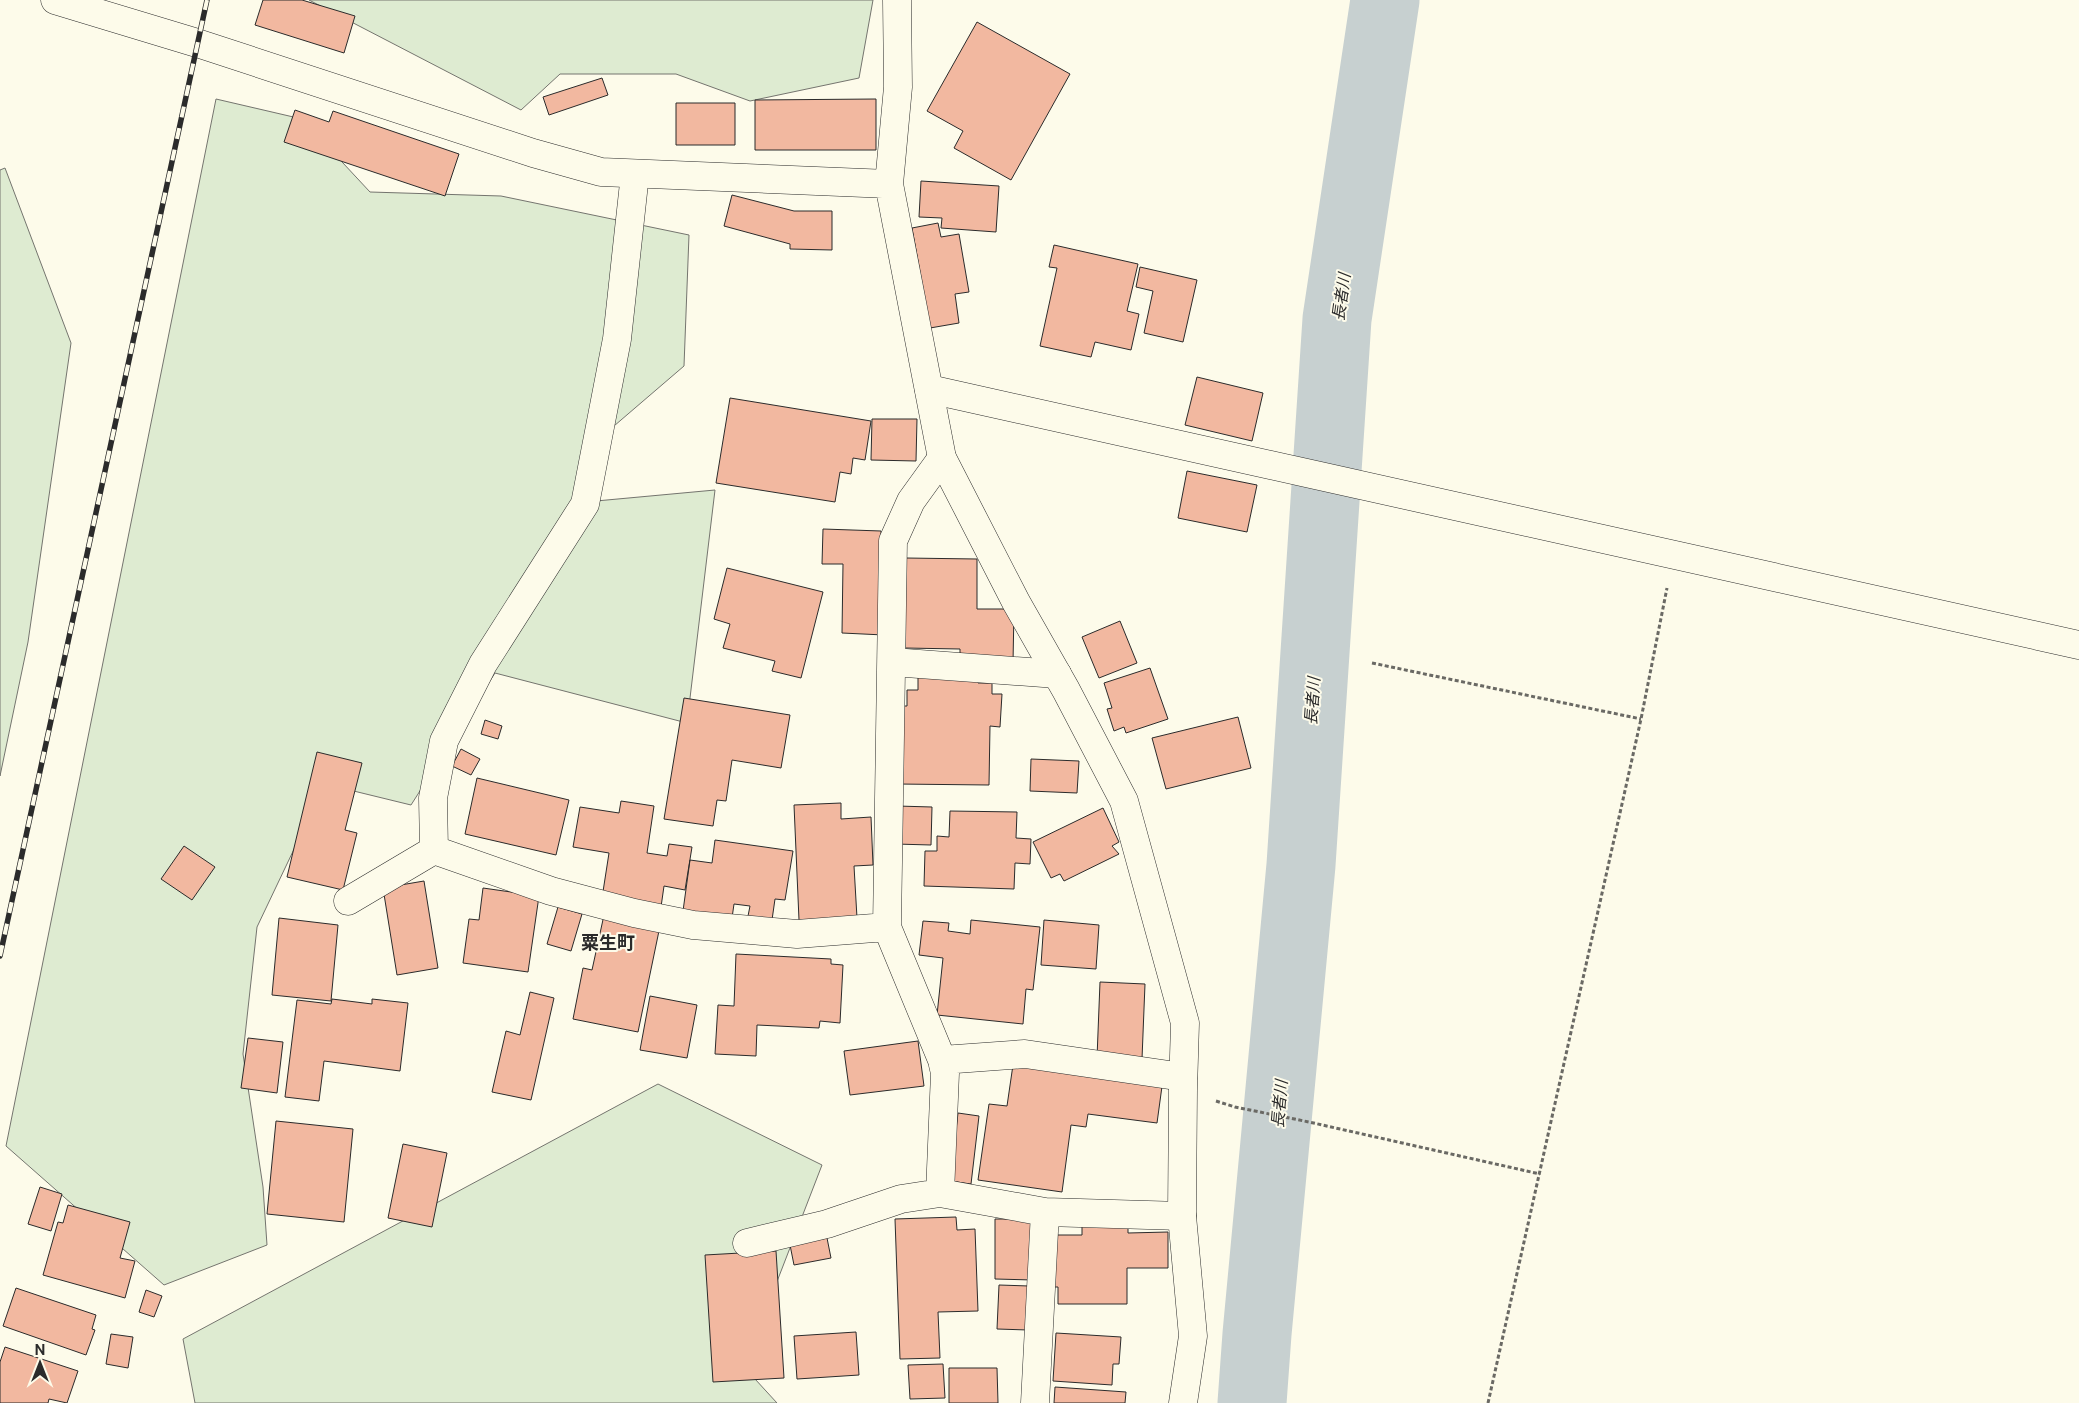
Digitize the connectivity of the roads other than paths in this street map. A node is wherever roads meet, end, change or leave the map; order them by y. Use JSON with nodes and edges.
{"nodes":[{"id":1,"x":56,"y":0,"type":"edge"},
{"id":2,"x":897,"y":0,"type":"edge"},
{"id":3,"x":635,"y":174,"type":"junction"},
{"id":4,"x":889,"y":184,"type":"junction"},
{"id":5,"x":929,"y":389,"type":"junction"},
{"id":6,"x":942,"y":458,"type":"junction"},
{"id":7,"x":2079,"y":645,"type":"edge"},
{"id":8,"x":892,"y":662,"type":"junction"},
{"id":9,"x":1058,"y":674,"type":"junction"},
{"id":10,"x":434,"y":850,"type":"junction"},
{"id":11,"x":348,"y":901,"type":"dead end"},
{"id":12,"x":887,"y":927,"type":"junction"},
{"id":13,"x":942,"y":1060,"type":"junction"},
{"id":14,"x":1183,"y":1078,"type":"junction"},
{"id":15,"x":940,"y":1193,"type":"junction"},
{"id":16,"x":1045,"y":1212,"type":"junction"},
{"id":17,"x":1182,"y":1216,"type":"junction"},
{"id":18,"x":747,"y":1243,"type":"dead end"},
{"id":19,"x":1035,"y":1403,"type":"edge"},
{"id":20,"x":1183,"y":1403,"type":"edge"}],
"edges":[{"from":1,"to":3,"type":"street"},
{"from":2,"to":4,"type":"street"},
{"from":3,"to":4,"type":"street"},
{"from":3,"to":10,"type":"street"},
{"from":4,"to":5,"type":"street"},
{"from":5,"to":6,"type":"street"},
{"from":5,"to":7,"type":"street"},
{"from":6,"to":8,"type":"street"},
{"from":6,"to":9,"type":"street"},
{"from":8,"to":9,"type":"street"},
{"from":8,"to":12,"type":"street"},
{"from":9,"to":14,"type":"street"},
{"from":10,"to":11,"type":"street"},
{"from":10,"to":12,"type":"street"},
{"from":12,"to":13,"type":"street"},
{"from":13,"to":14,"type":"street"},
{"from":13,"to":15,"type":"street"},
{"from":14,"to":17,"type":"street"},
{"from":15,"to":16,"type":"street"},
{"from":15,"to":18,"type":"street"},
{"from":16,"to":17,"type":"street"},
{"from":16,"to":19,"type":"street"},
{"from":17,"to":20,"type":"street"}]}
